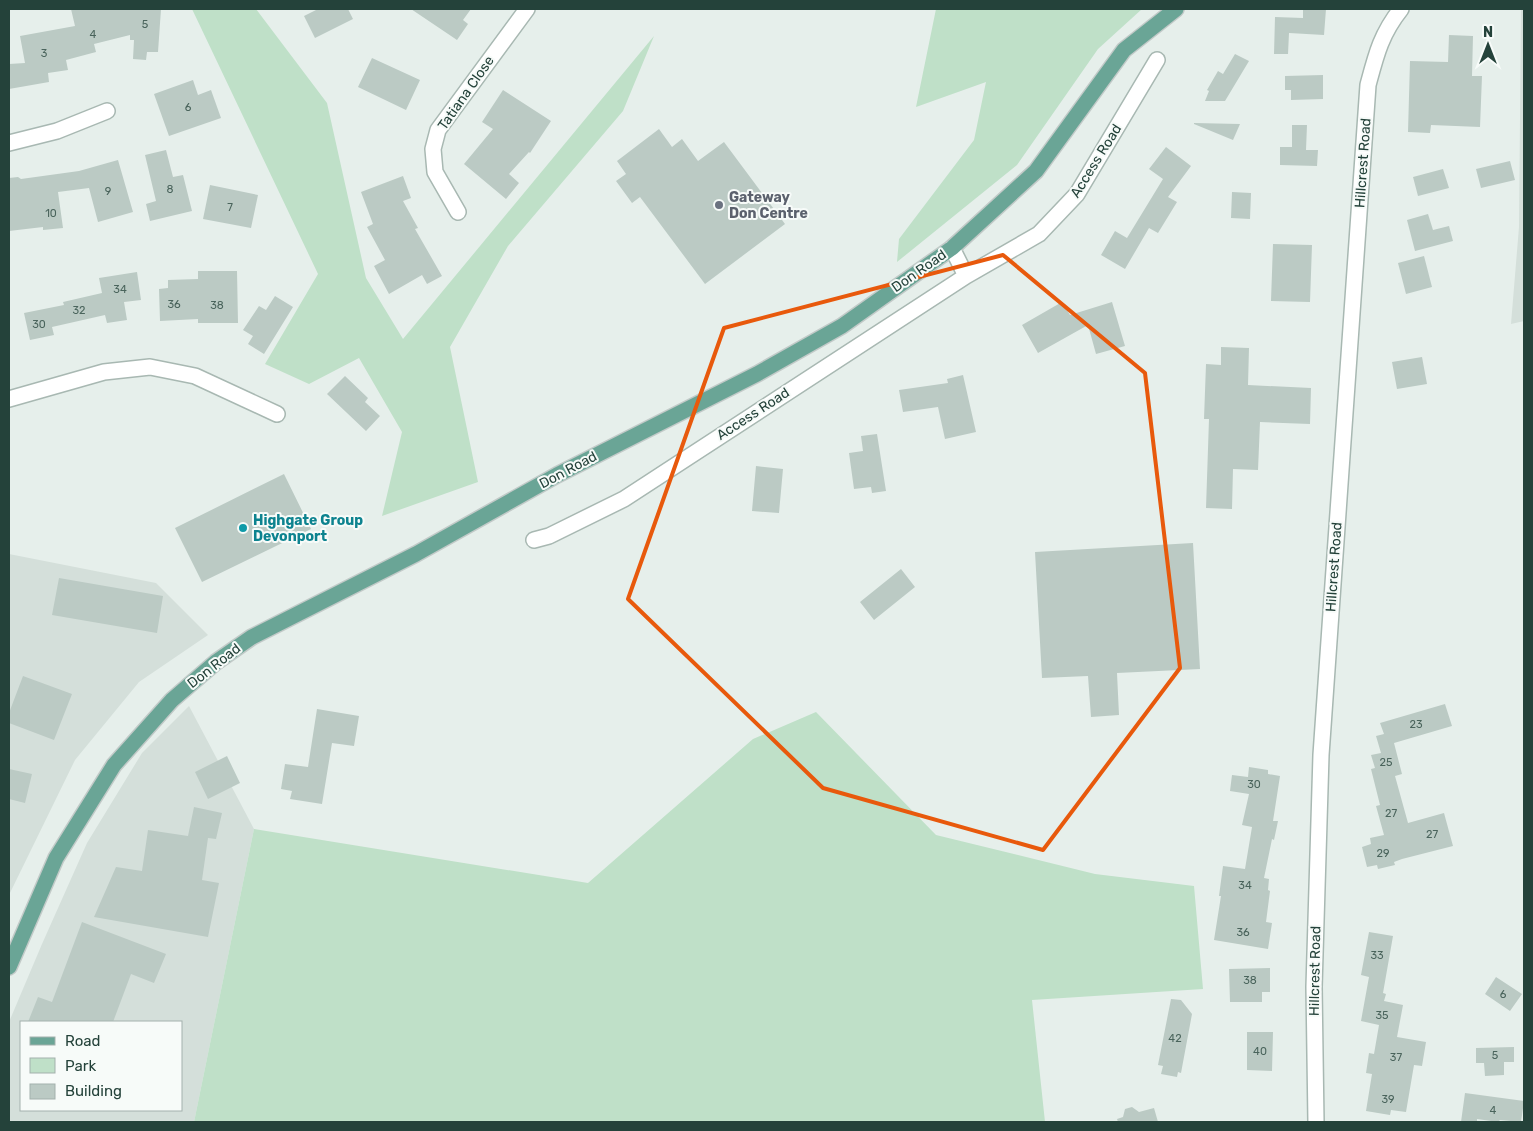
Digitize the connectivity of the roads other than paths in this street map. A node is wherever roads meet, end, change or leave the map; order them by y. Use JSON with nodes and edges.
{"nodes":[{"id":1,"x":526,"y":9,"type":"edge"},
{"id":2,"x":1176,"y":9,"type":"edge"},
{"id":3,"x":1400,"y":12,"type":"edge"},
{"id":4,"x":1157,"y":60,"type":"dead end"},
{"id":5,"x":107,"y":111,"type":"dead end"},
{"id":6,"x":9,"y":143,"type":"edge"},
{"id":7,"x":458,"y":212,"type":"dead end"},
{"id":8,"x":952,"y":248,"type":"junction"},
{"id":9,"x":966,"y":276,"type":"junction"},
{"id":10,"x":9,"y":399,"type":"edge"},
{"id":11,"x":277,"y":414,"type":"dead end"},
{"id":12,"x":534,"y":540,"type":"dead end"},
{"id":13,"x":9,"y":967,"type":"edge"},
{"id":14,"x":1316,"y":1122,"type":"edge"}],
"edges":[{"from":1,"to":7,"type":"street","name":"Tatiana Close"},
{"from":2,"to":8,"type":"main road","name":"Don Road"},
{"from":3,"to":14,"type":"street","name":"Hillcrest Road"},
{"from":4,"to":9,"type":"street","name":"Access Road"},
{"from":5,"to":6,"type":"street"},
{"from":8,"to":9,"type":"street"},
{"from":8,"to":13,"type":"main road","name":"Don Road"},
{"from":9,"to":12,"type":"street","name":"Access Road"},
{"from":10,"to":11,"type":"street"}]}
